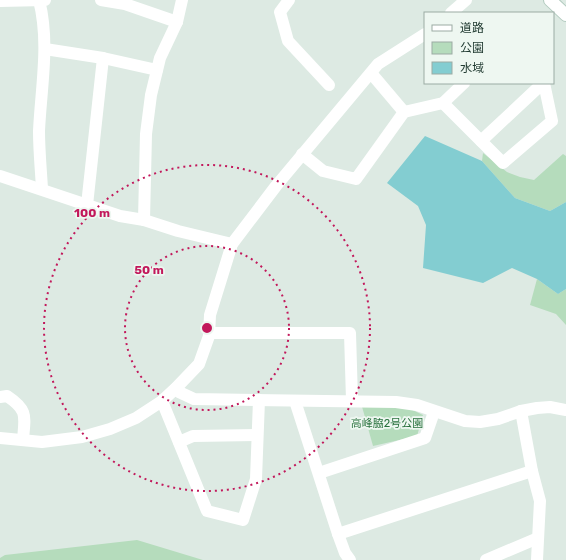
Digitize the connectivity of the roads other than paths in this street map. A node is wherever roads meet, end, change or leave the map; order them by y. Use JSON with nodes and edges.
{"nodes":[{"id":1,"x":40,"y":0,"type":"edge"},
{"id":2,"x":45,"y":0,"type":"edge"},
{"id":3,"x":101,"y":0,"type":"edge"},
{"id":4,"x":182,"y":0,"type":"edge"},
{"id":5,"x":289,"y":0,"type":"edge"},
{"id":6,"x":466,"y":0,"type":"edge"},
{"id":7,"x":550,"y":0,"type":"edge"},
{"id":8,"x":0,"y":1,"type":"edge"},
{"id":9,"x":125,"y":2,"type":"edge"},
{"id":10,"x":452,"y":12,"type":"edge"},
{"id":11,"x":566,"y":16,"type":"edge"},
{"id":12,"x":177,"y":22,"type":"junction"},
{"id":13,"x":424,"y":35,"type":"edge"},
{"id":14,"x":45,"y":49,"type":"junction"},
{"id":15,"x":103,"y":58,"type":"junction"},
{"id":16,"x":157,"y":70,"type":"junction"},
{"id":17,"x":371,"y":73,"type":"junction"},
{"id":18,"x":463,"y":84,"type":"edge"},
{"id":19,"x":543,"y":84,"type":"edge"},
{"id":20,"x":544,"y":84,"type":"edge"},
{"id":21,"x":329,"y":85,"type":"dead end"},
{"id":22,"x":443,"y":103,"type":"junction"},
{"id":23,"x":404,"y":112,"type":"junction"},
{"id":24,"x":481,"y":141,"type":"junction"},
{"id":25,"x":302,"y":154,"type":"junction"},
{"id":26,"x":0,"y":176,"type":"edge"},
{"id":27,"x":42,"y":190,"type":"junction"},
{"id":28,"x":87,"y":205,"type":"junction"},
{"id":29,"x":144,"y":220,"type":"junction"},
{"id":30,"x":232,"y":244,"type":"junction"},
{"id":31,"x":209,"y":333,"type":"junction"},
{"id":32,"x":176,"y":388,"type":"junction"},
{"id":33,"x":0,"y":397,"type":"edge"},
{"id":34,"x":259,"y":400,"type":"junction"},
{"id":35,"x":352,"y":400,"type":"junction"},
{"id":36,"x":162,"y":401,"type":"junction"},
{"id":37,"x":295,"y":401,"type":"junction"},
{"id":38,"x":566,"y":410,"type":"edge"},
{"id":39,"x":521,"y":411,"type":"junction"},
{"id":40,"x":434,"y":412,"type":"junction"},
{"id":41,"x":257,"y":435,"type":"junction"},
{"id":42,"x":0,"y":438,"type":"edge"},
{"id":43,"x":23,"y":439,"type":"junction"},
{"id":44,"x":180,"y":442,"type":"junction"},
{"id":45,"x":532,"y":472,"type":"junction"},
{"id":46,"x":319,"y":473,"type":"junction"},
{"id":47,"x":338,"y":534,"type":"junction"},
{"id":48,"x":538,"y":538,"type":"junction"},
{"id":49,"x":350,"y":560,"type":"edge"},
{"id":50,"x":486,"y":560,"type":"edge"},
{"id":51,"x":537,"y":560,"type":"edge"}],
"edges":[{"from":1,"to":2,"type":"street"},
{"from":1,"to":8,"type":"street"},
{"from":1,"to":14,"type":"street"},
{"from":3,"to":9,"type":"street"},
{"from":4,"to":12,"type":"street"},
{"from":5,"to":21,"type":"street"},
{"from":6,"to":10,"type":"street"},
{"from":7,"to":11,"type":"street"},
{"from":9,"to":12,"type":"street"},
{"from":12,"to":16,"type":"street"},
{"from":13,"to":17,"type":"street"},
{"from":14,"to":15,"type":"street"},
{"from":14,"to":27,"type":"street"},
{"from":15,"to":16,"type":"street"},
{"from":15,"to":28,"type":"street"},
{"from":16,"to":29,"type":"street"},
{"from":17,"to":23,"type":"street"},
{"from":17,"to":25,"type":"street"},
{"from":18,"to":22,"type":"street"},
{"from":19,"to":24,"type":"street"},
{"from":20,"to":24,"type":"street"},
{"from":22,"to":23,"type":"street"},
{"from":22,"to":24,"type":"street"},
{"from":23,"to":25,"type":"street"},
{"from":25,"to":30,"type":"street"},
{"from":26,"to":27,"type":"street"},
{"from":27,"to":28,"type":"street"},
{"from":28,"to":29,"type":"street"},
{"from":29,"to":30,"type":"street"},
{"from":30,"to":31,"type":"street"},
{"from":31,"to":32,"type":"street"},
{"from":31,"to":35,"type":"street"},
{"from":32,"to":34,"type":"street"},
{"from":32,"to":36,"type":"street"},
{"from":33,"to":43,"type":"street"},
{"from":34,"to":37,"type":"street"},
{"from":34,"to":41,"type":"street"},
{"from":35,"to":37,"type":"street"},
{"from":35,"to":40,"type":"street"},
{"from":36,"to":43,"type":"street"},
{"from":36,"to":44,"type":"street"},
{"from":37,"to":46,"type":"street"},
{"from":38,"to":39,"type":"street"},
{"from":39,"to":40,"type":"street"},
{"from":39,"to":45,"type":"street"},
{"from":40,"to":46,"type":"street"},
{"from":41,"to":44,"type":"street"},
{"from":41,"to":44,"type":"street"},
{"from":42,"to":43,"type":"street"},
{"from":45,"to":47,"type":"street"},
{"from":45,"to":48,"type":"street"},
{"from":46,"to":47,"type":"street"},
{"from":47,"to":49,"type":"street"},
{"from":48,"to":50,"type":"street"},
{"from":48,"to":51,"type":"street"}]}
